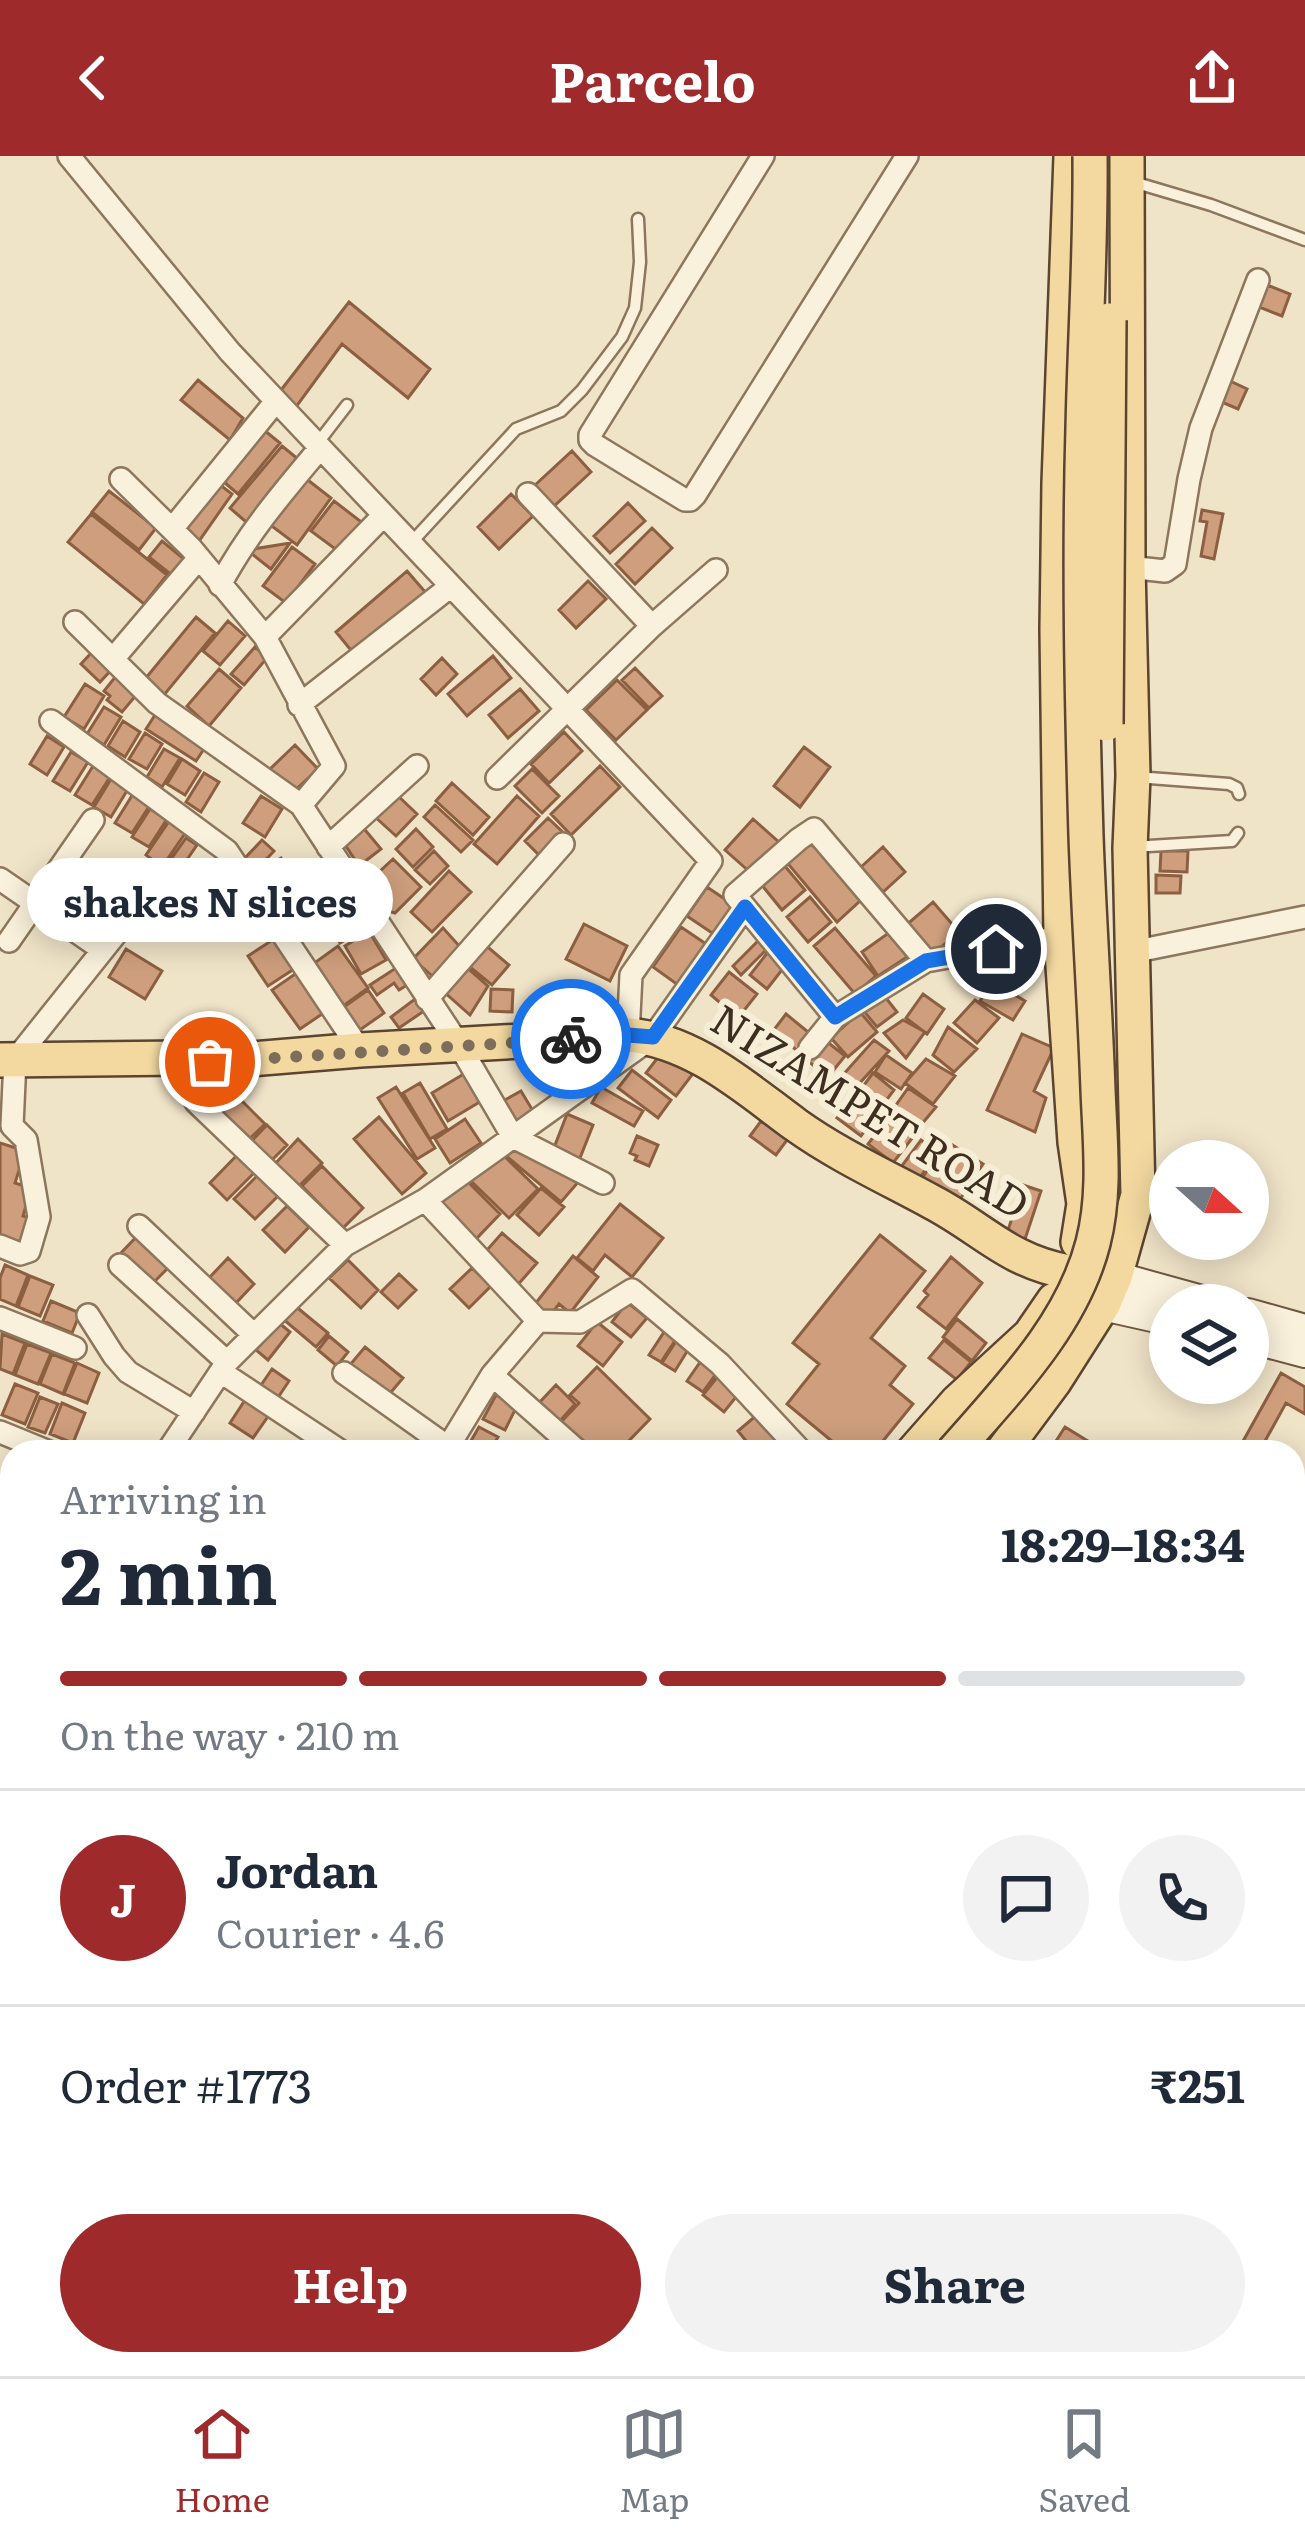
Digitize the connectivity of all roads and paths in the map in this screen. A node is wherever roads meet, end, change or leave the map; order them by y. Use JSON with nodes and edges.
{"nodes":[{"id":1,"x":69,"y":156,"type":"edge"},
{"id":2,"x":763,"y":156,"type":"edge"},
{"id":3,"x":908,"y":156,"type":"edge"},
{"id":4,"x":1093,"y":160,"type":"edge"},
{"id":5,"x":638,"y":219,"type":"dead end"},
{"id":6,"x":1305,"y":240,"type":"edge"},
{"id":7,"x":1258,"y":280,"type":"dead end"},
{"id":8,"x":276,"y":401,"type":"junction"},
{"id":9,"x":347,"y":405,"type":"dead end"},
{"id":10,"x":319,"y":446,"type":"junction"},
{"id":11,"x":121,"y":479,"type":"dead end"},
{"id":12,"x":528,"y":494,"type":"dead end"},
{"id":13,"x":384,"y":515,"type":"junction"},
{"id":14,"x":172,"y":530,"type":"junction"},
{"id":15,"x":410,"y":544,"type":"junction"},
{"id":16,"x":198,"y":559,"type":"junction"},
{"id":17,"x":1128,"y":567,"type":"junction"},
{"id":18,"x":716,"y":570,"type":"dead end"},
{"id":19,"x":220,"y":585,"type":"junction"},
{"id":20,"x":451,"y":586,"type":"junction"},
{"id":21,"x":75,"y":622,"type":"dead end"},
{"id":22,"x":652,"y":626,"type":"junction"},
{"id":23,"x":265,"y":638,"type":"junction"},
{"id":24,"x":113,"y":658,"type":"junction"},
{"id":25,"x":299,"y":705,"type":"junction"},
{"id":26,"x":566,"y":709,"type":"junction"},
{"id":27,"x":51,"y":721,"type":"dead end"},
{"id":28,"x":417,"y":766,"type":"dead end"},
{"id":29,"x":1132,"y":776,"type":"junction"},
{"id":30,"x":497,"y":778,"type":"dead end"},
{"id":31,"x":1239,"y":794,"type":"dead end"},
{"id":32,"x":302,"y":805,"type":"junction"},
{"id":33,"x":93,"y":820,"type":"dead end"},
{"id":34,"x":1238,"y":833,"type":"dead end"},
{"id":35,"x":563,"y":844,"type":"dead end"},
{"id":36,"x":328,"y":847,"type":"junction"},
{"id":37,"x":1130,"y":848,"type":"junction"},
{"id":38,"x":0,"y":880,"type":"edge"},
{"id":39,"x":155,"y":885,"type":"dead end"},
{"id":40,"x":35,"y":903,"type":"junction"},
{"id":41,"x":745,"y":907,"type":"junction"},
{"id":42,"x":1305,"y":917,"type":"edge"},
{"id":43,"x":1061,"y":937,"type":"junction"},
{"id":44,"x":8,"y":941,"type":"dead end"},
{"id":45,"x":103,"y":950,"type":"junction"},
{"id":46,"x":1132,"y":952,"type":"junction"},
{"id":47,"x":926,"y":961,"type":"junction"},
{"id":48,"x":427,"y":999,"type":"junction"},
{"id":49,"x":835,"y":1017,"type":"junction"},
{"id":50,"x":1134,"y":1017,"type":"junction"},
{"id":51,"x":1067,"y":1022,"type":"junction"},
{"id":52,"x":640,"y":1036,"type":"junction"},
{"id":53,"x":459,"y":1045,"type":"junction"},
{"id":54,"x":810,"y":1048,"type":"dead end"},
{"id":55,"x":360,"y":1050,"type":"junction"},
{"id":56,"x":7,"y":1069,"type":"edge"},
{"id":57,"x":186,"y":1069,"type":"junction"},
{"id":58,"x":6,"y":1125,"type":"edge"},
{"id":59,"x":513,"y":1137,"type":"junction"},
{"id":60,"x":603,"y":1183,"type":"dead end"},
{"id":61,"x":424,"y":1200,"type":"junction"},
{"id":62,"x":139,"y":1226,"type":"dead end"},
{"id":63,"x":345,"y":1245,"type":"junction"},
{"id":64,"x":0,"y":1246,"type":"edge"},
{"id":65,"x":120,"y":1265,"type":"dead end"},
{"id":66,"x":1064,"y":1283,"type":"junction"},
{"id":67,"x":1109,"y":1291,"type":"junction"},
{"id":68,"x":1149,"y":1296,"type":"edge"},
{"id":69,"x":1149,"y":1310,"type":"edge"},
{"id":70,"x":88,"y":1316,"type":"dead end"},
{"id":71,"x":0,"y":1318,"type":"edge"},
{"id":72,"x":1269,"y":1320,"type":"edge"},
{"id":73,"x":538,"y":1321,"type":"junction"},
{"id":74,"x":1305,"y":1330,"type":"edge"},
{"id":75,"x":254,"y":1335,"type":"junction"},
{"id":76,"x":1269,"y":1343,"type":"edge"},
{"id":77,"x":75,"y":1348,"type":"dead end"},
{"id":78,"x":1305,"y":1352,"type":"edge"},
{"id":79,"x":224,"y":1367,"type":"junction"},
{"id":80,"x":344,"y":1373,"type":"dead end"},
{"id":81,"x":492,"y":1376,"type":"junction"},
{"id":82,"x":194,"y":1412,"type":"junction"},
{"id":83,"x":175,"y":1440,"type":"edge"},
{"id":84,"x":325,"y":1440,"type":"edge"},
{"id":85,"x":433,"y":1440,"type":"edge"},
{"id":86,"x":452,"y":1440,"type":"edge"},
{"id":87,"x":565,"y":1440,"type":"edge"},
{"id":88,"x":791,"y":1440,"type":"edge"},
{"id":89,"x":926,"y":1440,"type":"edge"},
{"id":90,"x":963,"y":1440,"type":"edge"},
{"id":91,"x":988,"y":1440,"type":"edge"},
{"id":92,"x":1011,"y":1440,"type":"edge"}],
"edges":[{"from":1,"to":8,"type":"street"},
{"from":2,"to":3,"type":"street"},
{"from":4,"to":6,"type":"lane"},
{"from":4,"to":17,"type":"main road"},
{"from":4,"to":43,"type":"main road"},
{"from":4,"to":90,"type":"main road","bridge":true},
{"from":4,"to":91,"type":"main road","bridge":true},
{"from":5,"to":15,"type":"lane"},
{"from":7,"to":17,"type":"street"},
{"from":8,"to":10,"type":"street"},
{"from":8,"to":14,"type":"street"},
{"from":9,"to":10,"type":"lane"},
{"from":10,"to":13,"type":"street"},
{"from":10,"to":19,"type":"street"},
{"from":11,"to":14,"type":"street"},
{"from":12,"to":22,"type":"street"},
{"from":13,"to":15,"type":"street"},
{"from":13,"to":23,"type":"street"},
{"from":14,"to":16,"type":"street"},
{"from":15,"to":20,"type":"street"},
{"from":16,"to":19,"type":"street"},
{"from":16,"to":24,"type":"street"},
{"from":17,"to":29,"type":"main road"},
{"from":18,"to":22,"type":"street"},
{"from":19,"to":23,"type":"street"},
{"from":20,"to":25,"type":"street"},
{"from":20,"to":26,"type":"street"},
{"from":21,"to":24,"type":"street"},
{"from":22,"to":26,"type":"street"},
{"from":23,"to":25,"type":"street"},
{"from":24,"to":32,"type":"street"},
{"from":25,"to":32,"type":"street"},
{"from":26,"to":30,"type":"street"},
{"from":26,"to":52,"type":"street"},
{"from":27,"to":55,"type":"street"},
{"from":28,"to":36,"type":"street"},
{"from":29,"to":31,"type":"lane"},
{"from":29,"to":37,"type":"main road"},
{"from":32,"to":36,"type":"street"},
{"from":33,"to":40,"type":"street"},
{"from":34,"to":37,"type":"lane"},
{"from":35,"to":48,"type":"street"},
{"from":36,"to":48,"type":"street"},
{"from":37,"to":46,"type":"main road"},
{"from":38,"to":40,"type":"street"},
{"from":39,"to":45,"type":"street"},
{"from":40,"to":44,"type":"street"},
{"from":40,"to":45,"type":"street"},
{"from":41,"to":47,"type":"street"},
{"from":41,"to":49,"type":"street"},
{"from":41,"to":52,"type":"street"},
{"from":42,"to":46,"type":"street"},
{"from":43,"to":47,"type":"street"},
{"from":43,"to":51,"type":"main road"},
{"from":45,"to":56,"type":"street"},
{"from":46,"to":50,"type":"main road"},
{"from":47,"to":49,"type":"street"},
{"from":48,"to":53,"type":"street"},
{"from":49,"to":54,"type":"street"},
{"from":50,"to":51,"type":"main road"},
{"from":50,"to":67,"type":"main road"},
{"from":51,"to":66,"type":"main road"},
{"from":52,"to":53,"type":"main road","name":"NIZAMPET ROAD"},
{"from":52,"to":59,"type":"street"},
{"from":52,"to":66,"type":"main road","name":"NIZAMPET ROAD"},
{"from":53,"to":55,"type":"main road","name":"NIZAMPET ROAD"},
{"from":53,"to":59,"type":"street"},
{"from":55,"to":57,"type":"main road","name":"NIZAMPET ROAD"},
{"from":56,"to":57,"type":"main road","name":"NIZAMPET ROAD"},
{"from":56,"to":58,"type":"street"},
{"from":57,"to":63,"type":"street"},
{"from":58,"to":64,"type":"street"},
{"from":59,"to":60,"type":"street"},
{"from":59,"to":61,"type":"street"},
{"from":61,"to":63,"type":"street"},
{"from":61,"to":73,"type":"street"},
{"from":62,"to":75,"type":"street"},
{"from":63,"to":75,"type":"street"},
{"from":65,"to":79,"type":"street"},
{"from":66,"to":89,"type":"main road"},
{"from":67,"to":68,"type":"main road"},
{"from":67,"to":69,"type":"main road"},
{"from":67,"to":92,"type":"main road"},
{"from":70,"to":82,"type":"street"},
{"from":71,"to":77,"type":"street"},
{"from":72,"to":74,"type":"main road"},
{"from":73,"to":81,"type":"street"},
{"from":73,"to":88,"type":"street"},
{"from":75,"to":79,"type":"street"},
{"from":76,"to":78,"type":"main road"},
{"from":79,"to":82,"type":"street"},
{"from":79,"to":84,"type":"street"},
{"from":80,"to":85,"type":"street"},
{"from":81,"to":86,"type":"street"},
{"from":81,"to":87,"type":"street"},
{"from":82,"to":83,"type":"street"}]}
